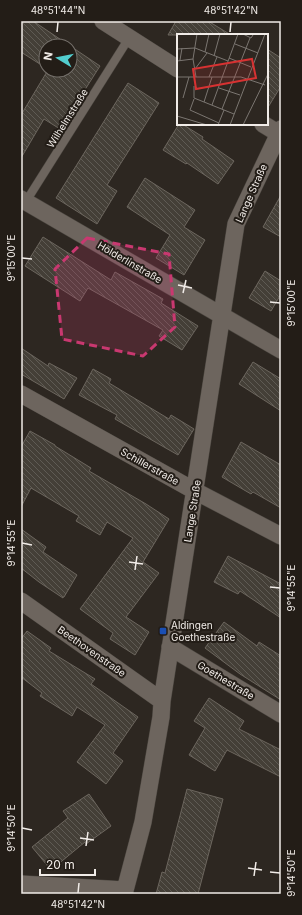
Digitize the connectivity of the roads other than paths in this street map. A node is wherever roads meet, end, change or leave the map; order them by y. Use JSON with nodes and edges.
{"nodes":[{"id":1,"x":103,"y":21,"type":"edge"},
{"id":2,"x":129,"y":38,"type":"junction"},
{"id":3,"x":177,"y":68,"type":"edge"},
{"id":4,"x":265,"y":125,"type":"edge"},
{"id":5,"x":280,"y":133,"type":"edge"},
{"id":6,"x":23,"y":203,"type":"edge"},
{"id":7,"x":222,"y":316,"type":"junction"},
{"id":8,"x":281,"y":350,"type":"edge"},
{"id":9,"x":21,"y":394,"type":"edge"},
{"id":10,"x":195,"y":491,"type":"junction"},
{"id":11,"x":281,"y":536,"type":"edge"},
{"id":12,"x":21,"y":601,"type":"edge"},
{"id":13,"x":170,"y":647,"type":"junction"},
{"id":14,"x":162,"y":701,"type":"junction"},
{"id":15,"x":281,"y":714,"type":"edge"},
{"id":16,"x":21,"y":884,"type":"edge"},
{"id":17,"x":124,"y":892,"type":"edge"}],
"edges":[{"from":1,"to":2,"type":"street"},
{"from":2,"to":3,"type":"street"},
{"from":2,"to":6,"type":"lane","name":"Wilhelmstraße"},
{"from":4,"to":5,"type":"street"},
{"from":5,"to":7,"type":"street","name":"Lange Straße"},
{"from":6,"to":7,"type":"street","name":"Hölderlinstraße"},
{"from":7,"to":8,"type":"street","name":"Hölderlinstraße"},
{"from":7,"to":10,"type":"street","name":"Lange Straße"},
{"from":9,"to":10,"type":"street","name":"Schillerstraße"},
{"from":10,"to":11,"type":"street","name":"Schillerstraße"},
{"from":10,"to":13,"type":"street","name":"Lange Straße"},
{"from":12,"to":14,"type":"street","name":"Beethovenstraße"},
{"from":13,"to":14,"type":"street","name":"Lange Straße"},
{"from":13,"to":15,"type":"street","name":"Goethestraße"},
{"from":14,"to":17,"type":"street","name":"Lange Straße"},
{"from":16,"to":17,"type":"street"}]}
